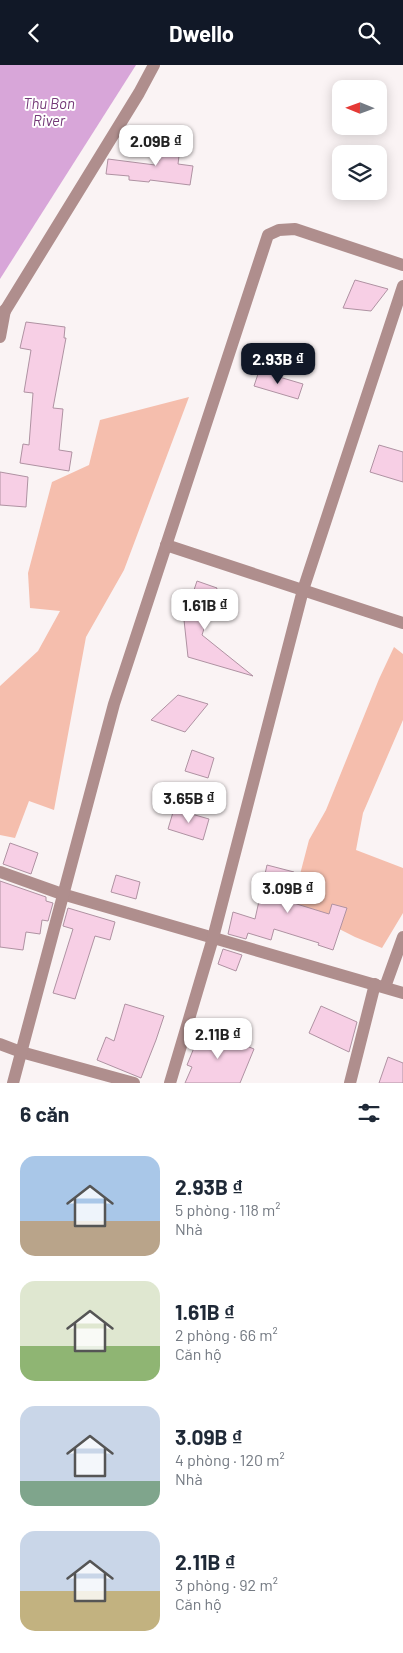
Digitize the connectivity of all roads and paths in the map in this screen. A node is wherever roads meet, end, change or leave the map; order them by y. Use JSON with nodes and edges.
{"nodes":[{"id":1,"x":154,"y":65,"type":"edge"},
{"id":2,"x":403,"y":265,"type":"edge"},
{"id":3,"x":403,"y":286,"type":"edge"},
{"id":4,"x":3,"y":314,"type":"edge"},
{"id":5,"x":0,"y":337,"type":"edge"},
{"id":6,"x":166,"y":545,"type":"junction"},
{"id":7,"x":303,"y":590,"type":"junction"},
{"id":8,"x":403,"y":623,"type":"edge"},
{"id":9,"x":0,"y":872,"type":"edge"},
{"id":10,"x":62,"y":894,"type":"junction"},
{"id":11,"x":403,"y":937,"type":"edge"},
{"id":12,"x":213,"y":938,"type":"junction"},
{"id":13,"x":380,"y":986,"type":"junction"},
{"id":14,"x":403,"y":993,"type":"edge"},
{"id":15,"x":0,"y":1045,"type":"edge"},
{"id":16,"x":21,"y":1053,"type":"junction"},
{"id":17,"x":13,"y":1083,"type":"edge"},
{"id":18,"x":134,"y":1083,"type":"edge"},
{"id":19,"x":170,"y":1083,"type":"edge"},
{"id":20,"x":350,"y":1083,"type":"edge"}],
"edges":[{"from":1,"to":4,"type":"street"},
{"from":2,"to":6,"type":"street"},
{"from":3,"to":7,"type":"street"},
{"from":4,"to":5,"type":"street"},
{"from":6,"to":7,"type":"street"},
{"from":6,"to":10,"type":"street"},
{"from":7,"to":8,"type":"street"},
{"from":7,"to":12,"type":"street"},
{"from":9,"to":10,"type":"street"},
{"from":10,"to":12,"type":"street"},
{"from":10,"to":16,"type":"street"},
{"from":11,"to":13,"type":"street"},
{"from":12,"to":13,"type":"street"},
{"from":12,"to":19,"type":"street"},
{"from":13,"to":14,"type":"street"},
{"from":13,"to":20,"type":"street"},
{"from":15,"to":16,"type":"street"},
{"from":16,"to":17,"type":"street"},
{"from":16,"to":18,"type":"street"}]}
